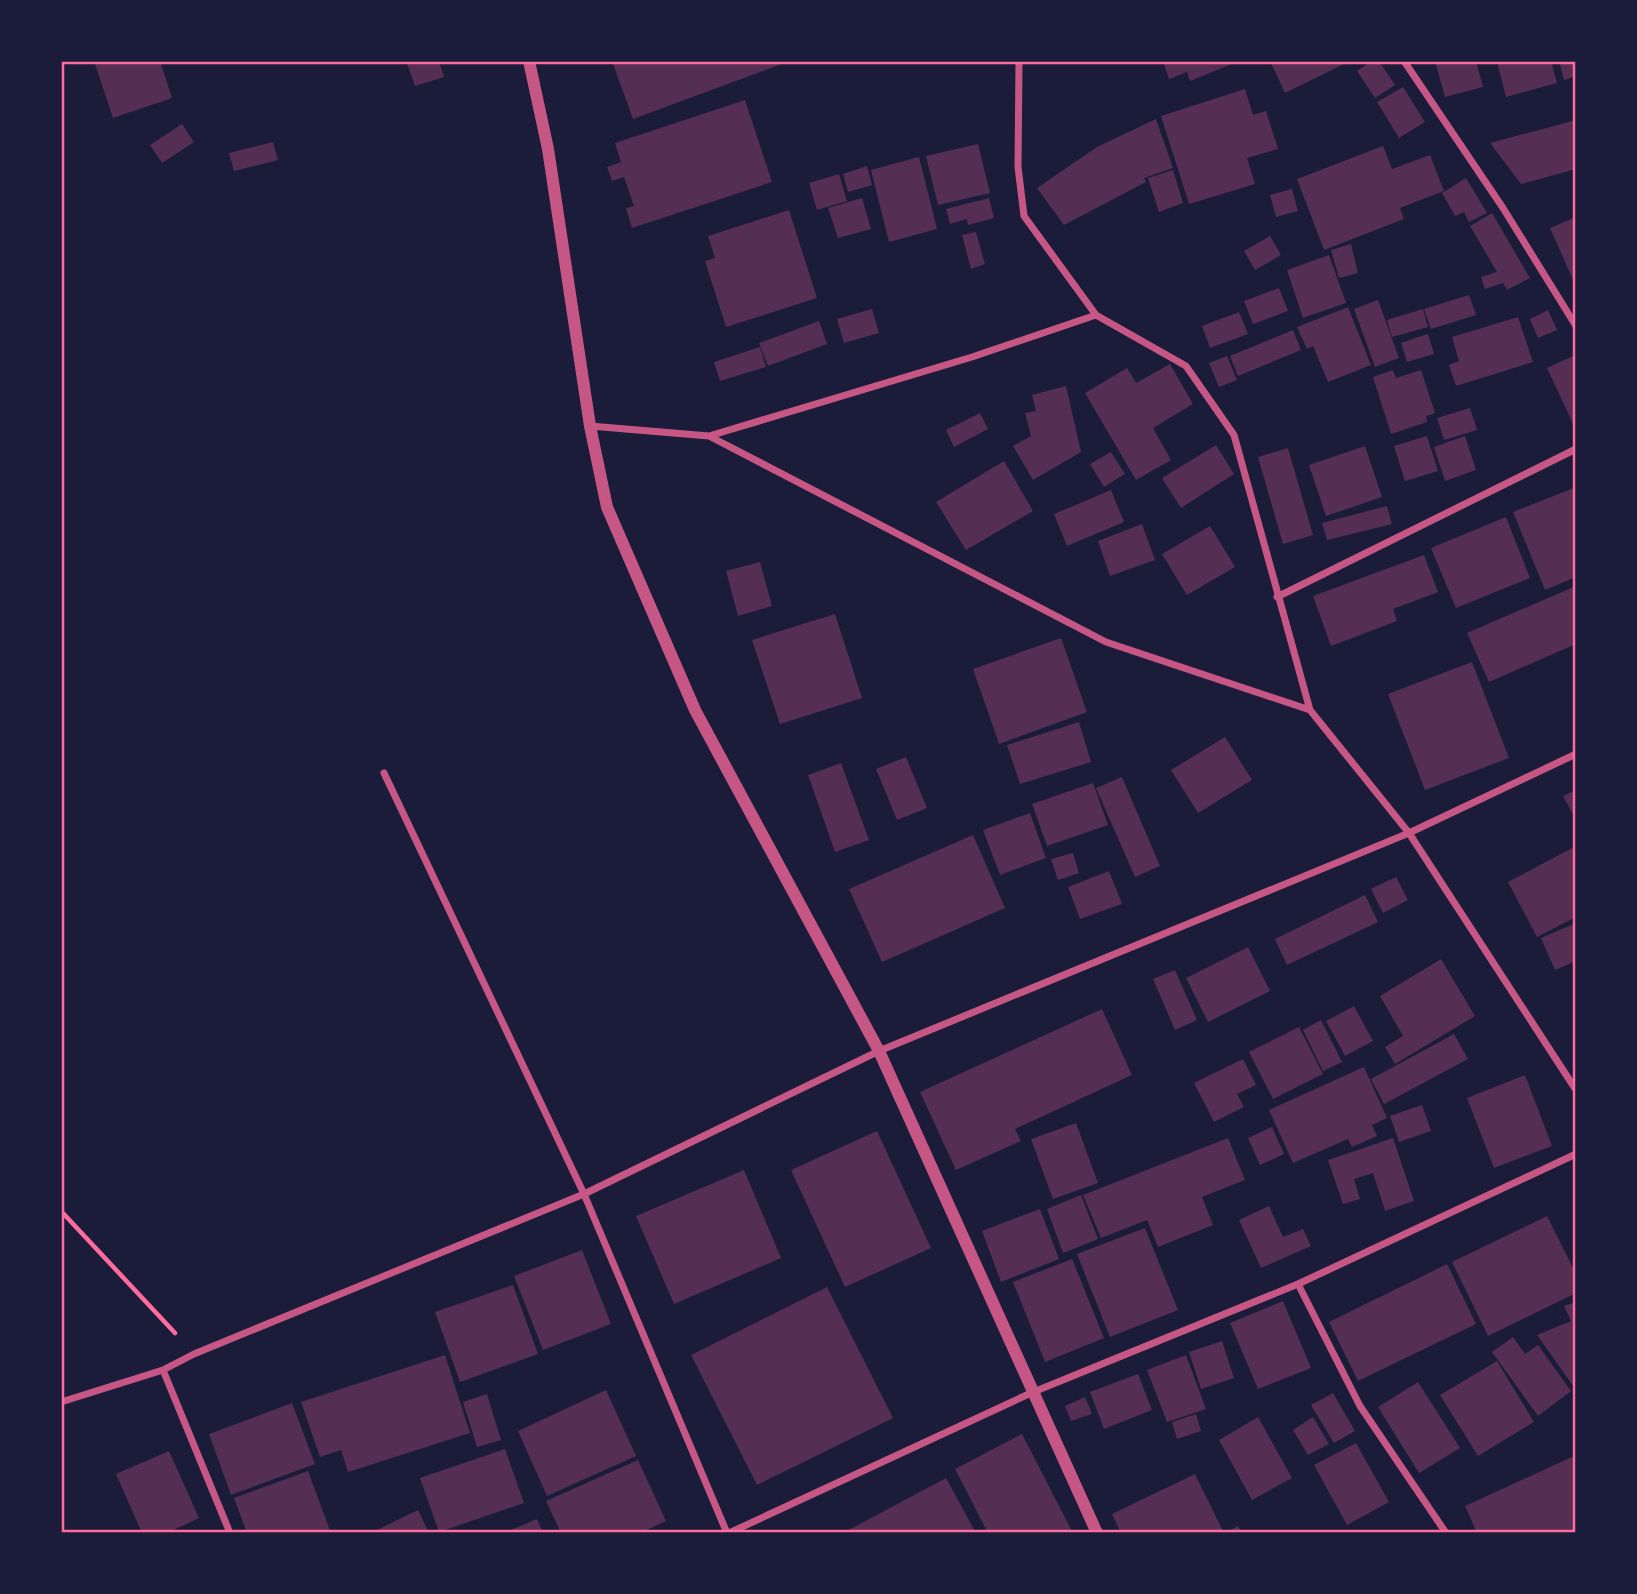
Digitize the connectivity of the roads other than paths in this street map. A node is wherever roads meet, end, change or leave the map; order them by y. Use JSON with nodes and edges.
{"nodes":[{"id":1,"x":529,"y":61,"type":"edge"},
{"id":2,"x":1019,"y":61,"type":"edge"},
{"id":3,"x":1404,"y":61,"type":"edge"},
{"id":4,"x":1096,"y":315,"type":"junction"},
{"id":5,"x":1576,"y":326,"type":"edge"},
{"id":6,"x":590,"y":426,"type":"junction"},
{"id":7,"x":709,"y":436,"type":"junction"},
{"id":8,"x":1576,"y":449,"type":"edge"},
{"id":9,"x":1277,"y":597,"type":"junction"},
{"id":10,"x":1310,"y":710,"type":"junction"},
{"id":11,"x":1576,"y":754,"type":"edge"},
{"id":12,"x":384,"y":774,"type":"dead end"},
{"id":13,"x":1409,"y":833,"type":"junction"},
{"id":14,"x":879,"y":1051,"type":"junction"},
{"id":15,"x":1576,"y":1090,"type":"edge"},
{"id":16,"x":1576,"y":1154,"type":"edge"},
{"id":17,"x":584,"y":1194,"type":"junction"},
{"id":18,"x":1298,"y":1284,"type":"junction"},
{"id":19,"x":163,"y":1370,"type":"junction"},
{"id":20,"x":1031,"y":1393,"type":"junction"},
{"id":21,"x":61,"y":1402,"type":"edge"},
{"id":22,"x":230,"y":1533,"type":"edge"},
{"id":23,"x":728,"y":1533,"type":"edge"},
{"id":24,"x":1097,"y":1533,"type":"edge"},
{"id":25,"x":1446,"y":1533,"type":"edge"}],
"edges":[{"from":1,"to":6,"type":"street"},
{"from":2,"to":4,"type":"street"},
{"from":3,"to":5,"type":"street"},
{"from":4,"to":7,"type":"street"},
{"from":4,"to":9,"type":"street"},
{"from":6,"to":7,"type":"street"},
{"from":6,"to":14,"type":"street"},
{"from":7,"to":10,"type":"street"},
{"from":8,"to":9,"type":"street"},
{"from":9,"to":10,"type":"street"},
{"from":10,"to":13,"type":"street"},
{"from":11,"to":13,"type":"street"},
{"from":12,"to":17,"type":"street"},
{"from":13,"to":14,"type":"street"},
{"from":13,"to":15,"type":"street"},
{"from":14,"to":17,"type":"street"},
{"from":14,"to":20,"type":"street"},
{"from":16,"to":18,"type":"street"},
{"from":17,"to":19,"type":"street"},
{"from":17,"to":23,"type":"street"},
{"from":18,"to":20,"type":"street"},
{"from":18,"to":25,"type":"street"},
{"from":19,"to":21,"type":"street"},
{"from":19,"to":22,"type":"street"},
{"from":20,"to":23,"type":"street"},
{"from":20,"to":24,"type":"street"}]}
